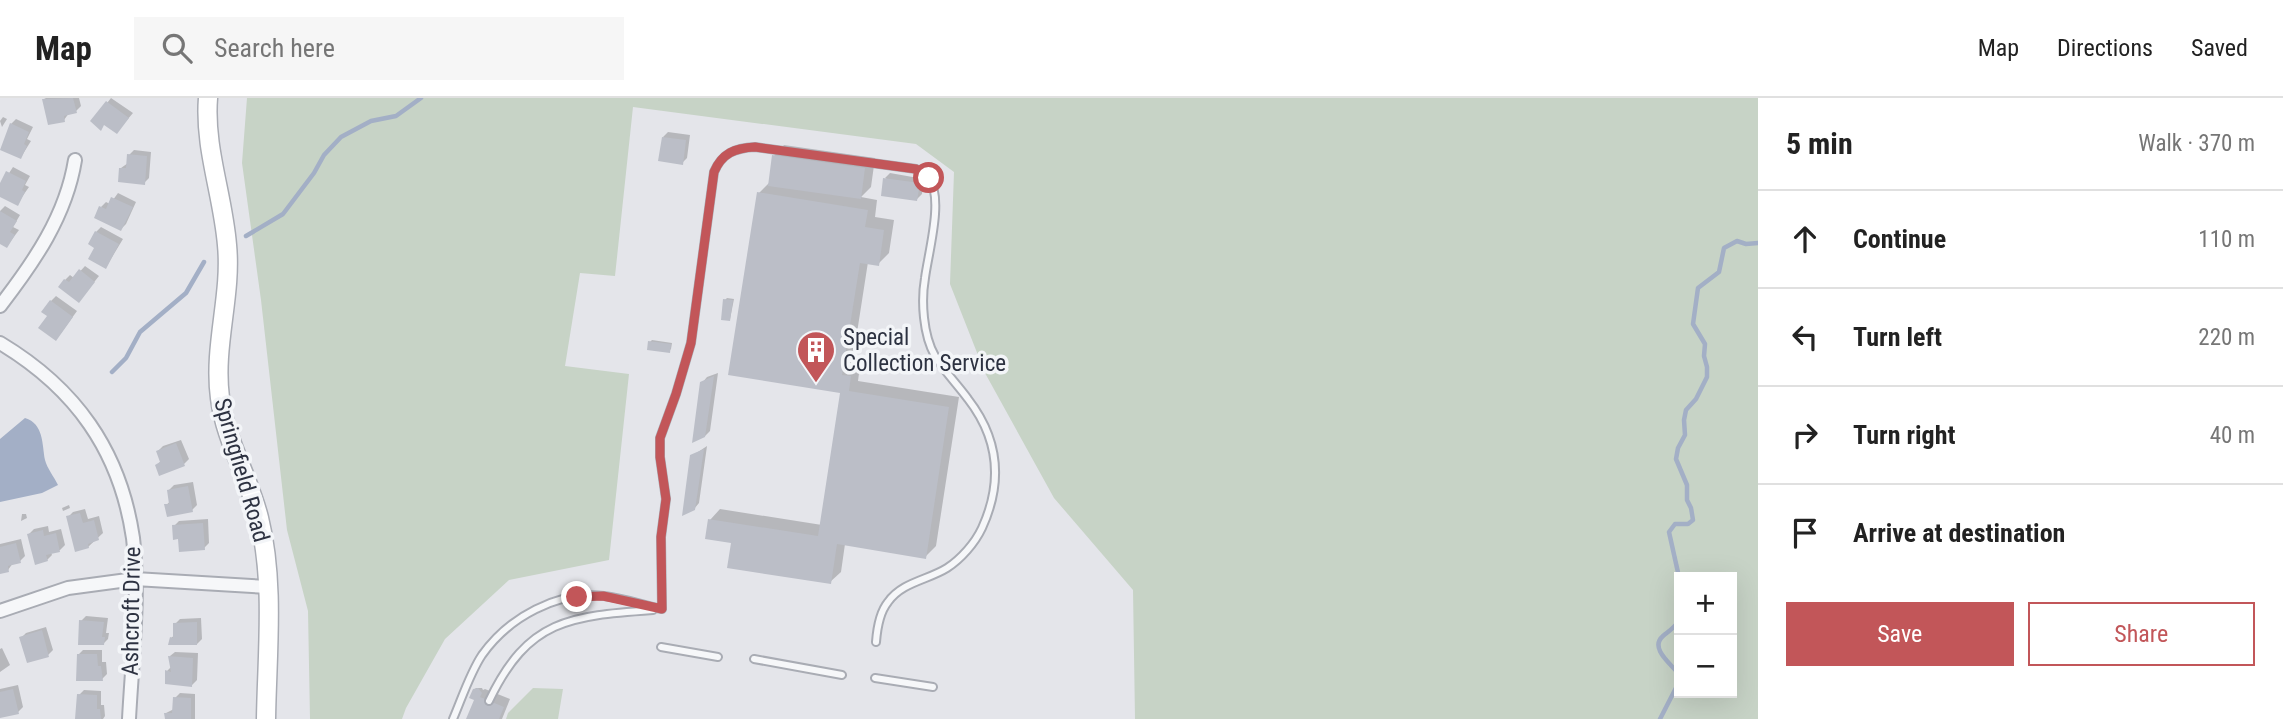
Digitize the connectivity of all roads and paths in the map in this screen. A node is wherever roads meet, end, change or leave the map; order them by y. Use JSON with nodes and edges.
{"nodes":[{"id":1,"x":208,"y":98,"type":"edge"},
{"id":2,"x":75,"y":160,"type":"dead end"},
{"id":3,"x":0,"y":306,"type":"edge"},
{"id":4,"x":0,"y":343,"type":"edge"},
{"id":5,"x":135,"y":579,"type":"junction"},
{"id":6,"x":268,"y":587,"type":"junction"},
{"id":7,"x":662,"y":609,"type":"junction"},
{"id":8,"x":0,"y":611,"type":"edge"},
{"id":9,"x":876,"y":642,"type":"dead end"},
{"id":10,"x":661,"y":647,"type":"dead end"},
{"id":11,"x":718,"y":657,"type":"dead end"},
{"id":12,"x":754,"y":659,"type":"dead end"},
{"id":13,"x":842,"y":675,"type":"dead end"},
{"id":14,"x":876,"y":678,"type":"dead end"},
{"id":15,"x":933,"y":687,"type":"dead end"},
{"id":16,"x":489,"y":701,"type":"dead end"},
{"id":17,"x":129,"y":719,"type":"edge"},
{"id":18,"x":266,"y":719,"type":"edge"},
{"id":19,"x":453,"y":719,"type":"edge"}],
"edges":[{"from":1,"to":6,"type":"street","name":"Springfield Road"},
{"from":2,"to":3,"type":"street"},
{"from":4,"to":5,"type":"street","name":"Ashcroft Drive"},
{"from":5,"to":6,"type":"street"},
{"from":5,"to":8,"type":"street"},
{"from":5,"to":17,"type":"street","name":"Ashcroft Drive"},
{"from":6,"to":18,"type":"street","name":"Springfield Road"},
{"from":7,"to":9,"type":"lane"},
{"from":7,"to":16,"type":"lane"},
{"from":7,"to":19,"type":"lane"},
{"from":10,"to":11,"type":"lane"},
{"from":12,"to":13,"type":"lane"},
{"from":14,"to":15,"type":"lane"}]}
